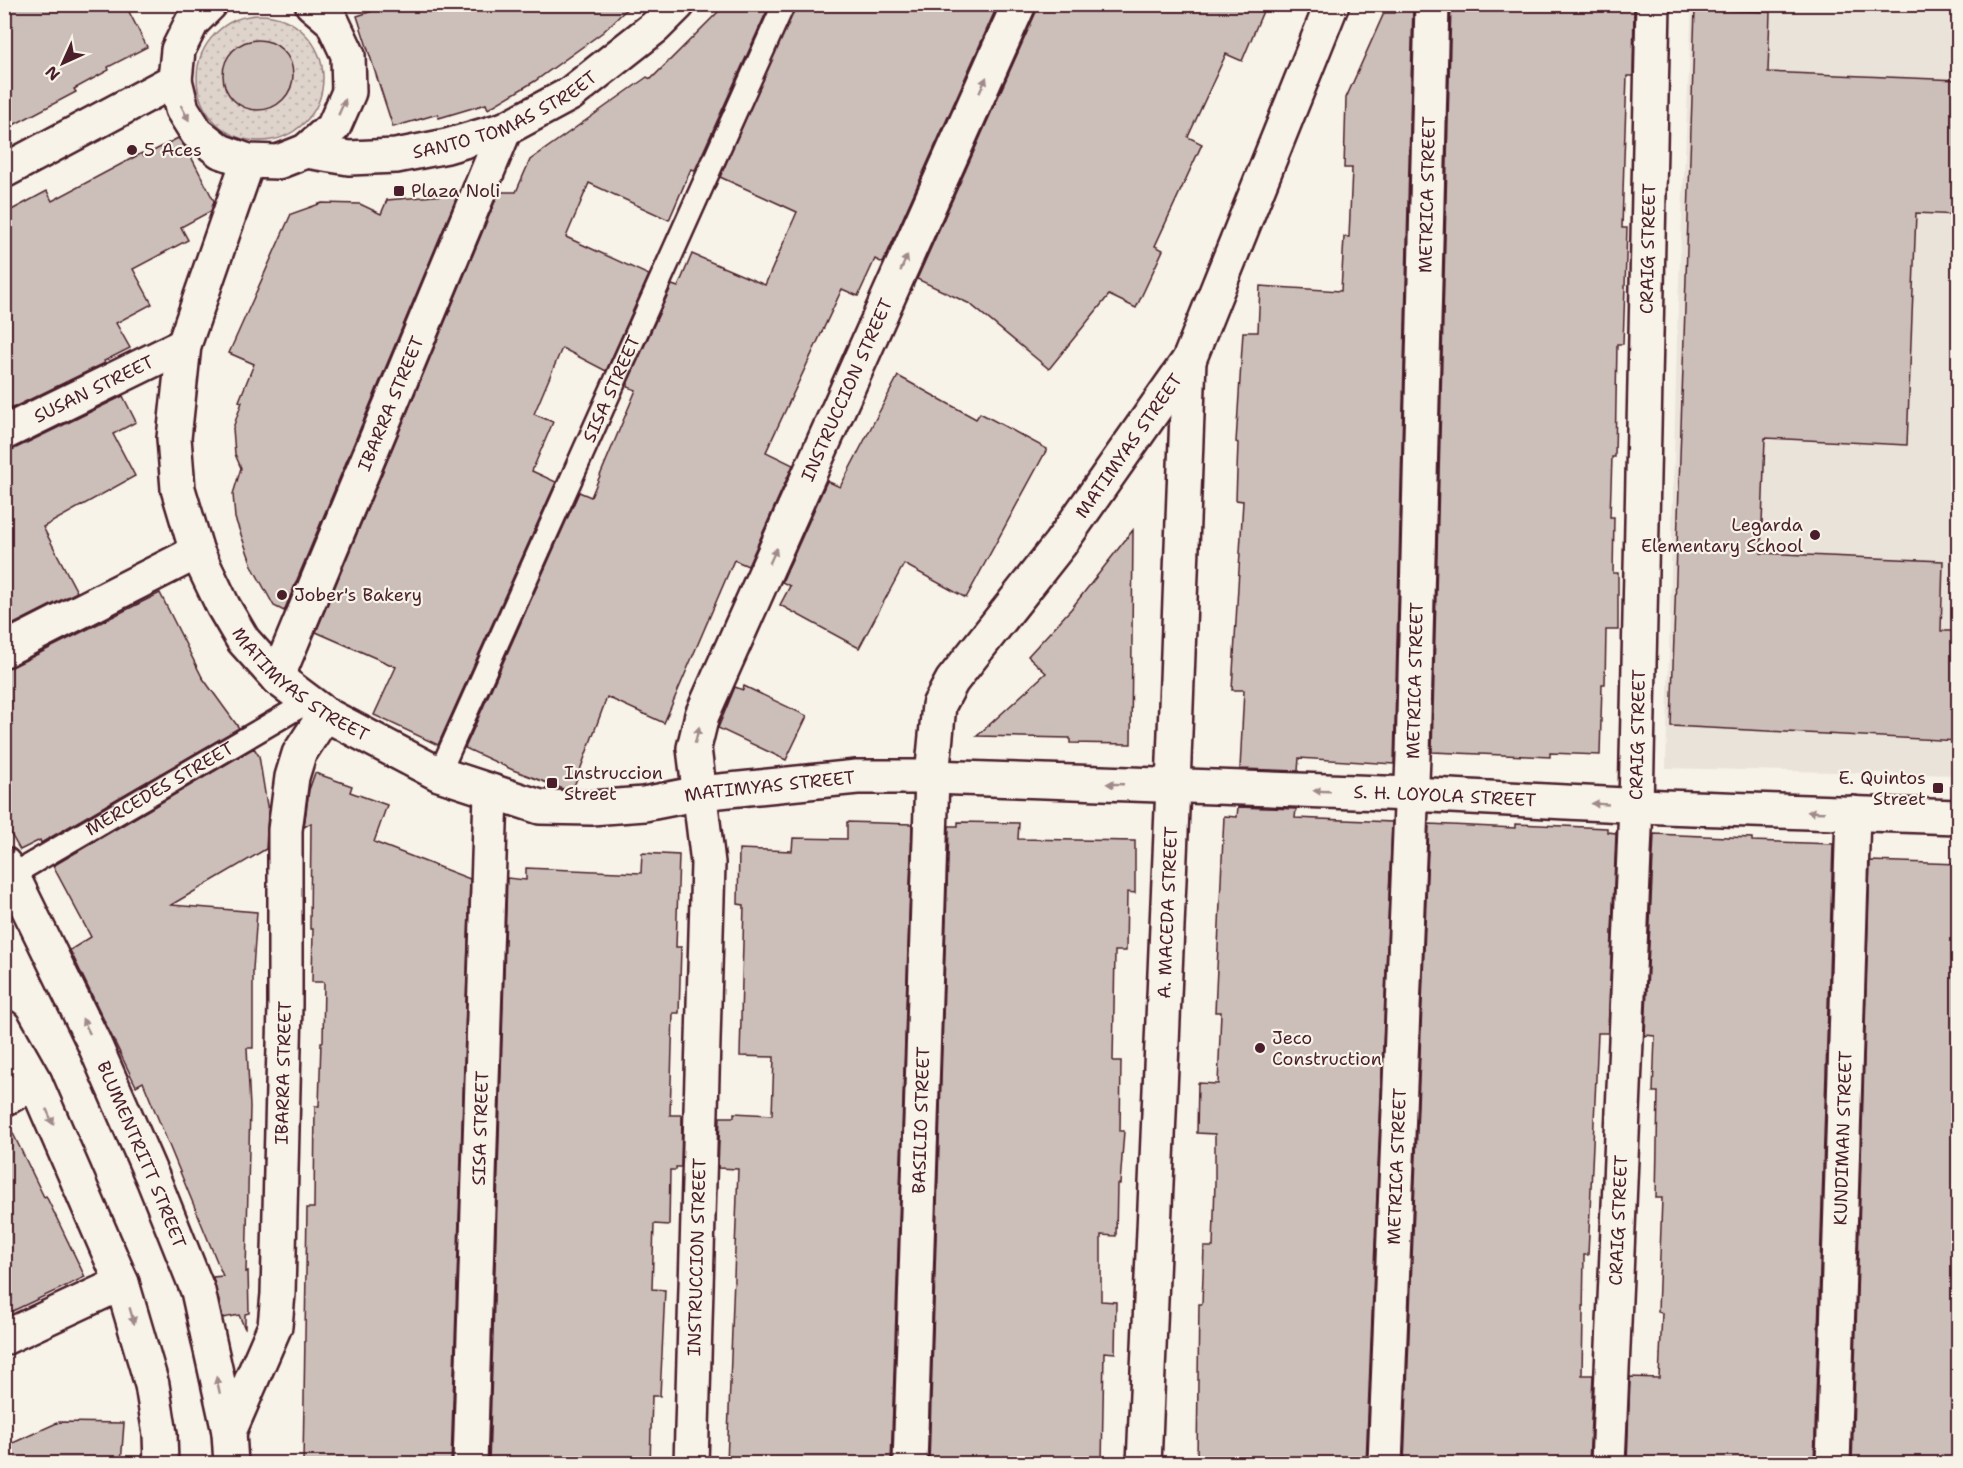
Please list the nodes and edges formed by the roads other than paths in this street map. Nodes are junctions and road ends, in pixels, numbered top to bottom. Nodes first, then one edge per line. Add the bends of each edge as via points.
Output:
1 (210, 4) edge
2 (312, 4) edge
3 (678, 4) edge
4 (784, 4) edge
5 (1019, 4) edge
6 (1332, 4) edge
7 (1432, 4) edge
8 (1653, 4) edge
9 (175, 80) junction
10 (505, 129) junction
11 (306, 151) junction
12 (248, 161) junction
13 (4, 171) edge
14 (184, 345) junction
15 (1189, 360) junction
16 (4, 434) edge
17 (197, 552) junction
18 (4, 650) edge
19 (276, 678) junction
20 (316, 708) junction
21 (439, 774) junction
22 (932, 777) junction
23 (1173, 786) junction
24 (491, 793) junction
25 (700, 793) junction
26 (1412, 794) junction
27 (1636, 806) junction
28 (1853, 813) junction
29 (1959, 817) edge
30 (8, 870) edge
31 (4, 1028) edge
32 (34, 1082) junction
33 (4, 1099) edge
34 (122, 1283) junction
35 (4, 1338) edge
36 (230, 1448) edge
37 (161, 1464) edge
38 (470, 1464) edge
39 (692, 1464) edge
40 (910, 1464) edge
41 (1144, 1464) edge
42 (1385, 1464) edge
43 (1608, 1464) edge
44 (1833, 1464) edge

1 - 9 street via 192,22 178,50
11 -> 2 street via 334,126 349,92 348,55 332,21
3 - 10 street, SANTO TOMAS STREET via 656,27 570,94
4 - 21 lane, SISA STREET
25 -> 5 street, INSTRUCCION STREET via 694,748 702,715
6 - 15 street, MATIMYAS STREET
7 - 26 street, METRICA STREET
8 - 27 street, CRAIG STREET
9 -> 12 street via 182,109 197,133 220,151
9 - 13 street
10 - 11 street, SANTO TOMAS STREET via 396,156 349,158
10 - 19 street, IBARRA STREET
11 - 12 street via 278,162
12 - 14 street, MATIMYAS STREET
14 - 16 street, SUSAN STREET
14 - 17 street, MATIMYAS STREET via 174,438 178,489
15 - 22 street, MATIMYAS STREET via 1060,544 952,681 939,705
15 - 23 street, A. MACEDA STREET
17 - 18 street
17 - 19 street, MATIMYAS STREET via 243,640
19 - 20 street, MATIMYAS STREET
20 - 21 street, MATIMYAS STREET
20 - 30 lane, MERCEDES STREET
20 - 36 street, IBARRA STREET via 292,777 285,830 285,1005 275,1326
21 - 24 street, MATIMYAS STREET
23 -> 22 street, S. H. LOYOLA STREET
22 - 25 street, MATIMYAS STREET via 857,777
22 - 40 street, BASILIO STREET
26 -> 23 street, S. H. LOYOLA STREET
23 - 41 street, A. MACEDA STREET
24 - 25 street, MATIMYAS STREET via 540,807 591,808 644,804
24 - 38 street, SISA STREET
25 - 39 street, INSTRUCCION STREET via 708,863
27 -> 26 street, S. H. LOYOLA STREET
26 - 42 street, METRICA STREET
28 -> 27 street, S. H. LOYOLA STREET
27 - 43 street, CRAIG STREET
28 - 29 street, S. H. LOYOLA STREET
28 - 44 street, KUNDIMAN STREET
36 -> 30 street, BLUMENTRITT STREET via 198,1291 93,1041
31 - 32 street
32 - 33 street
32 -> 34 street
34 - 35 street
34 -> 37 street via 152,1385

